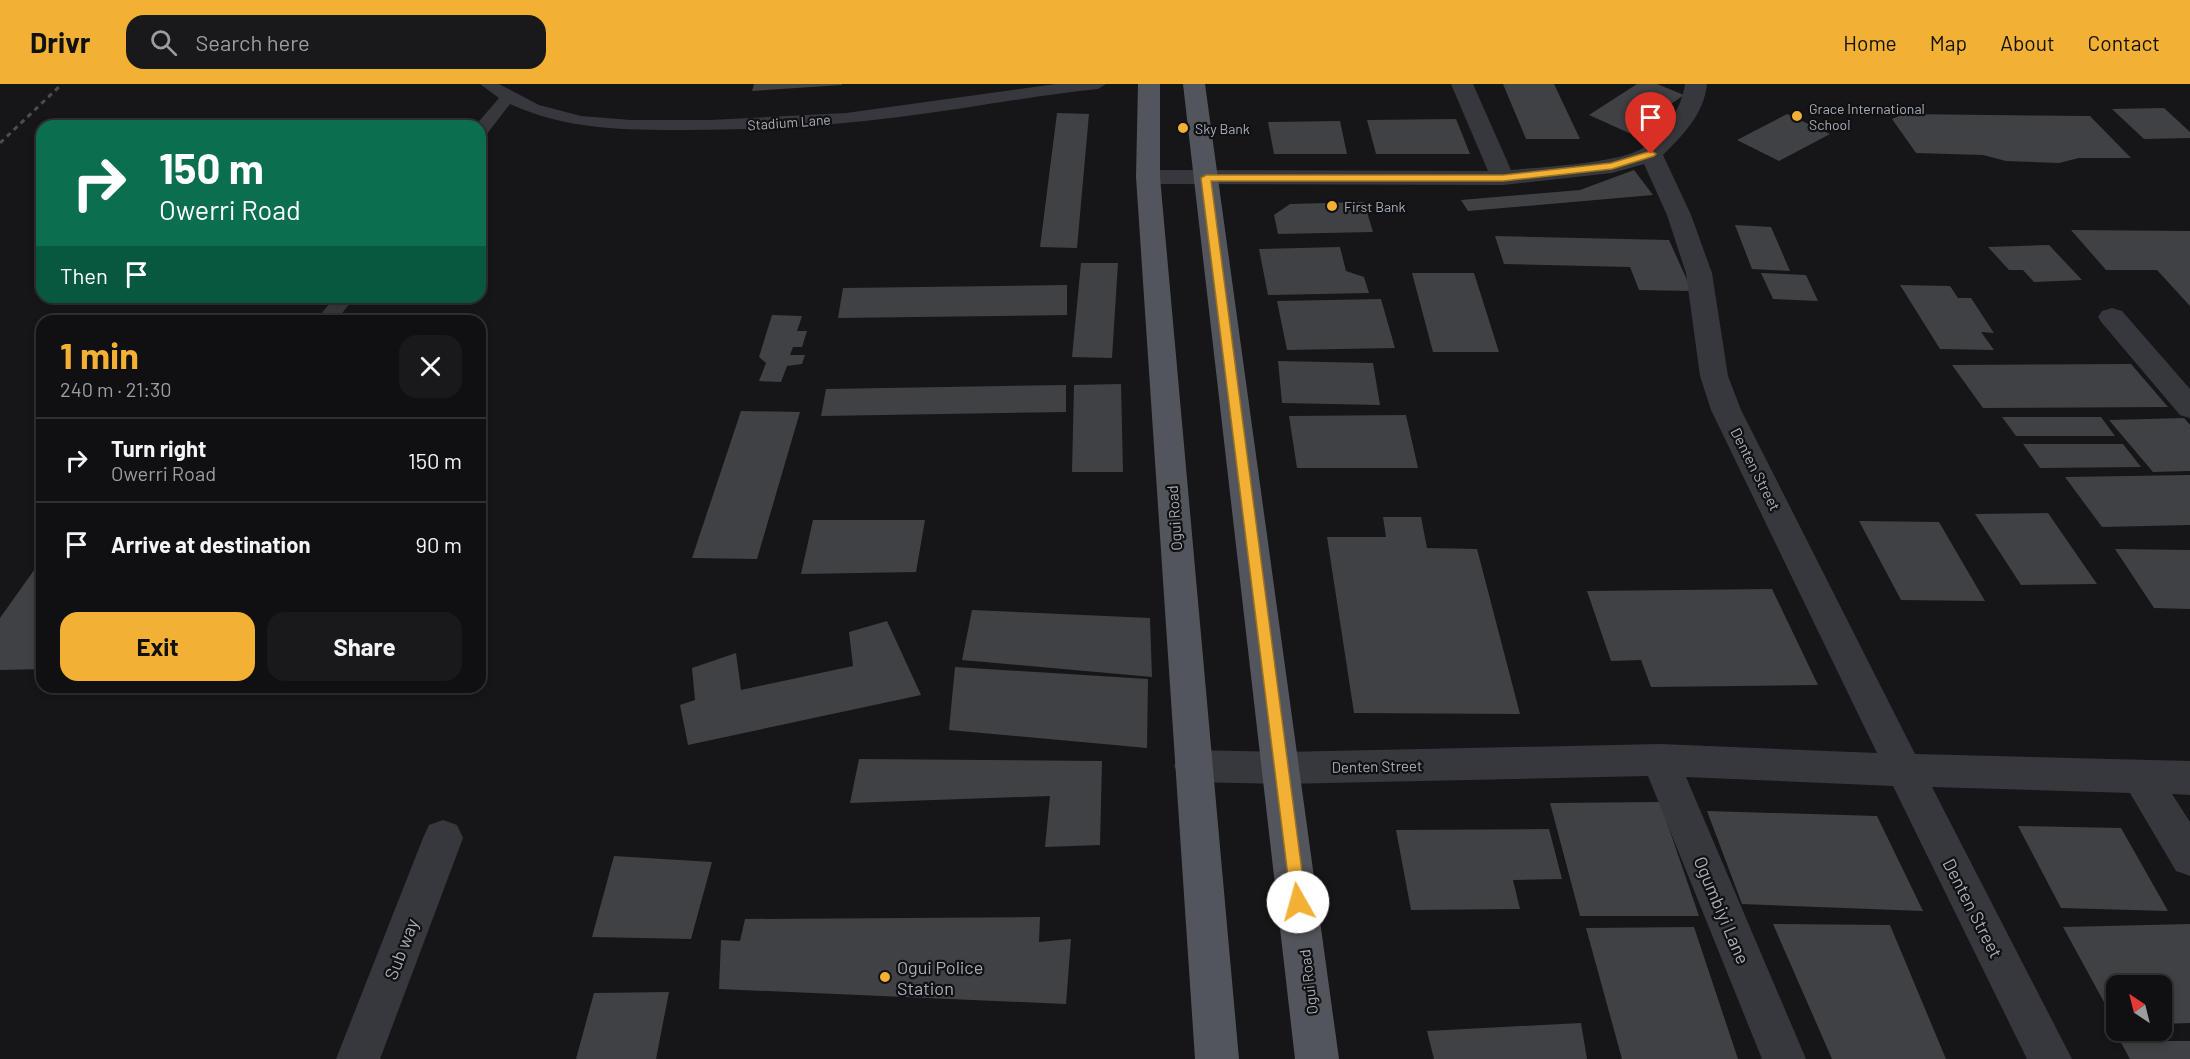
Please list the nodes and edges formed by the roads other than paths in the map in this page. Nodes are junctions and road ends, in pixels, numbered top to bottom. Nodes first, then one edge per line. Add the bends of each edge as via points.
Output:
1 (488, 84) edge
2 (1098, 84) edge
3 (1149, 84) edge
4 (1194, 84) edge
5 (1462, 84) edge
6 (1696, 84) edge
7 (507, 98) junction
8 (486, 124) edge
9 (1651, 154) junction
10 (1148, 177) junction
11 (1206, 178) junction
12 (1503, 178) junction
13 (340, 303) edge
14 (330, 315) edge
15 (2112, 316) dead end
16 (2187, 402) edge
17 (1660, 760) junction
18 (1193, 766) junction
19 (1282, 768) junction
20 (1904, 770) junction
21 (2142, 778) junction
22 (2190, 778) edge
23 (444, 838) dead end
24 (2190, 858) edge
25 (358, 1059) edge
26 (1217, 1059) edge
27 (1317, 1059) edge
28 (1784, 1059) edge
29 (2050, 1059) edge

1 - 7 lane, Stadium Lane
2 - 7 lane, Stadium Lane via 901,112 782,124 617,125 550,116
3 - 10 main road, Ogui Road
4 - 11 main road, Ogui Road
5 - 12 street
6 - 9 street via 1685,117
7 - 8 lane
9 - 12 street via 1612,166
9 - 20 street, Denten Street via 1699,273 1714,376 1726,410
10 - 11 street
10 - 18 main road, Ogui Road
11 - 12 street
11 - 19 main road, Ogui Road
13 - 14 lane
15 - 16 street
17 - 19 street, Denten Street
17 - 20 street, Denten Street
17 - 28 street, Ogumbiyi Lane
18 - 19 street, Denten Street
18 - 26 main road, Ogui Road
19 - 27 main road, Ogui Road
20 - 21 street, Denten Street
20 - 29 street, Denten Street
21 - 22 street, Denten Street
21 - 24 street
23 - 25 street, Sub way

